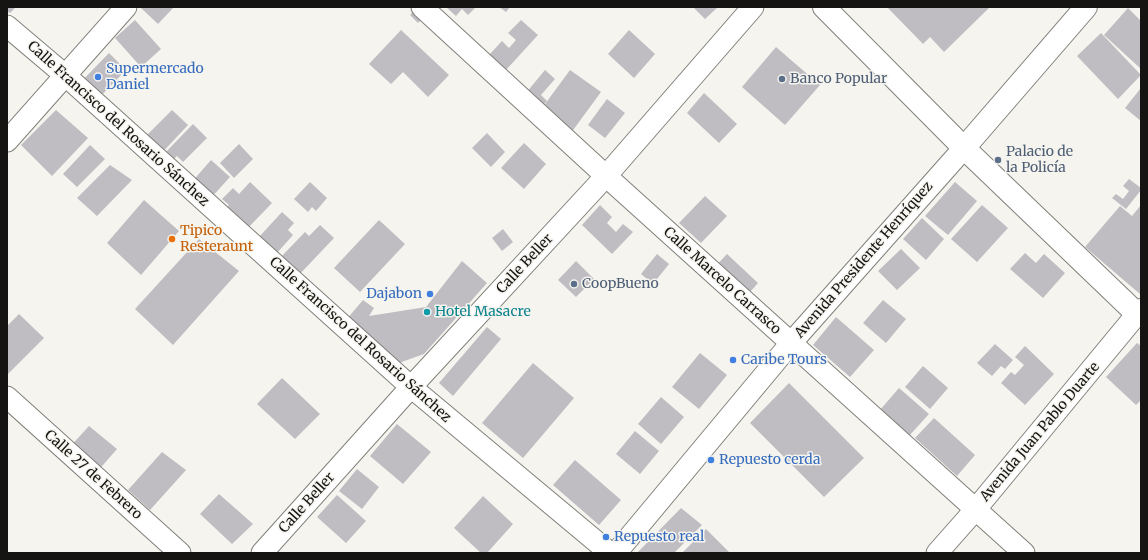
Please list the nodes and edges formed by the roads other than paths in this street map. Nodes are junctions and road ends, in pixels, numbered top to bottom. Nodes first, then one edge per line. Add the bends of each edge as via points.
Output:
1 (126, 7) edge
2 (422, 7) edge
3 (753, 7) edge
4 (824, 7) edge
5 (1086, 7) edge
6 (7, 26) edge
7 (66, 76) junction
8 (7, 141) edge
9 (964, 148) junction
10 (606, 176) junction
11 (1140, 314) edge
12 (791, 343) junction
13 (411, 387) junction
14 (7, 397) edge
15 (975, 510) junction
16 (180, 553) edge
17 (262, 553) edge
18 (610, 553) edge
19 (616, 553) edge
20 (937, 553) edge
21 (1024, 553) edge

1 - 7 street
2 - 10 street, Calle Marcelo Carrasco
3 - 10 street, Calle Beller
4 - 9 main road
5 - 9 main road, Avenida Presidente Henríquez
6 - 7 street, Calle Francisco del Rosario Sánchez
7 - 8 street
7 - 13 street, Calle Francisco del Rosario Sánchez
9 - 11 main road
9 - 12 street, Avenida Presidente Henríquez
10 - 12 street, Calle Marcelo Carrasco
10 - 13 street, Calle Beller
11 - 15 street, Avenida Juan Pablo Duarte
12 - 15 street, Calle Marcelo Carrasco
12 - 19 street, Avenida Presidente Henríquez
13 - 17 street, Calle Beller
13 - 18 street, Calle Francisco del Rosario Sánchez
14 - 16 street, Calle 27 de Febrero
15 - 20 street, Avenida Juan Pablo Duarte
15 - 21 street, Calle Marcelo Carrasco

